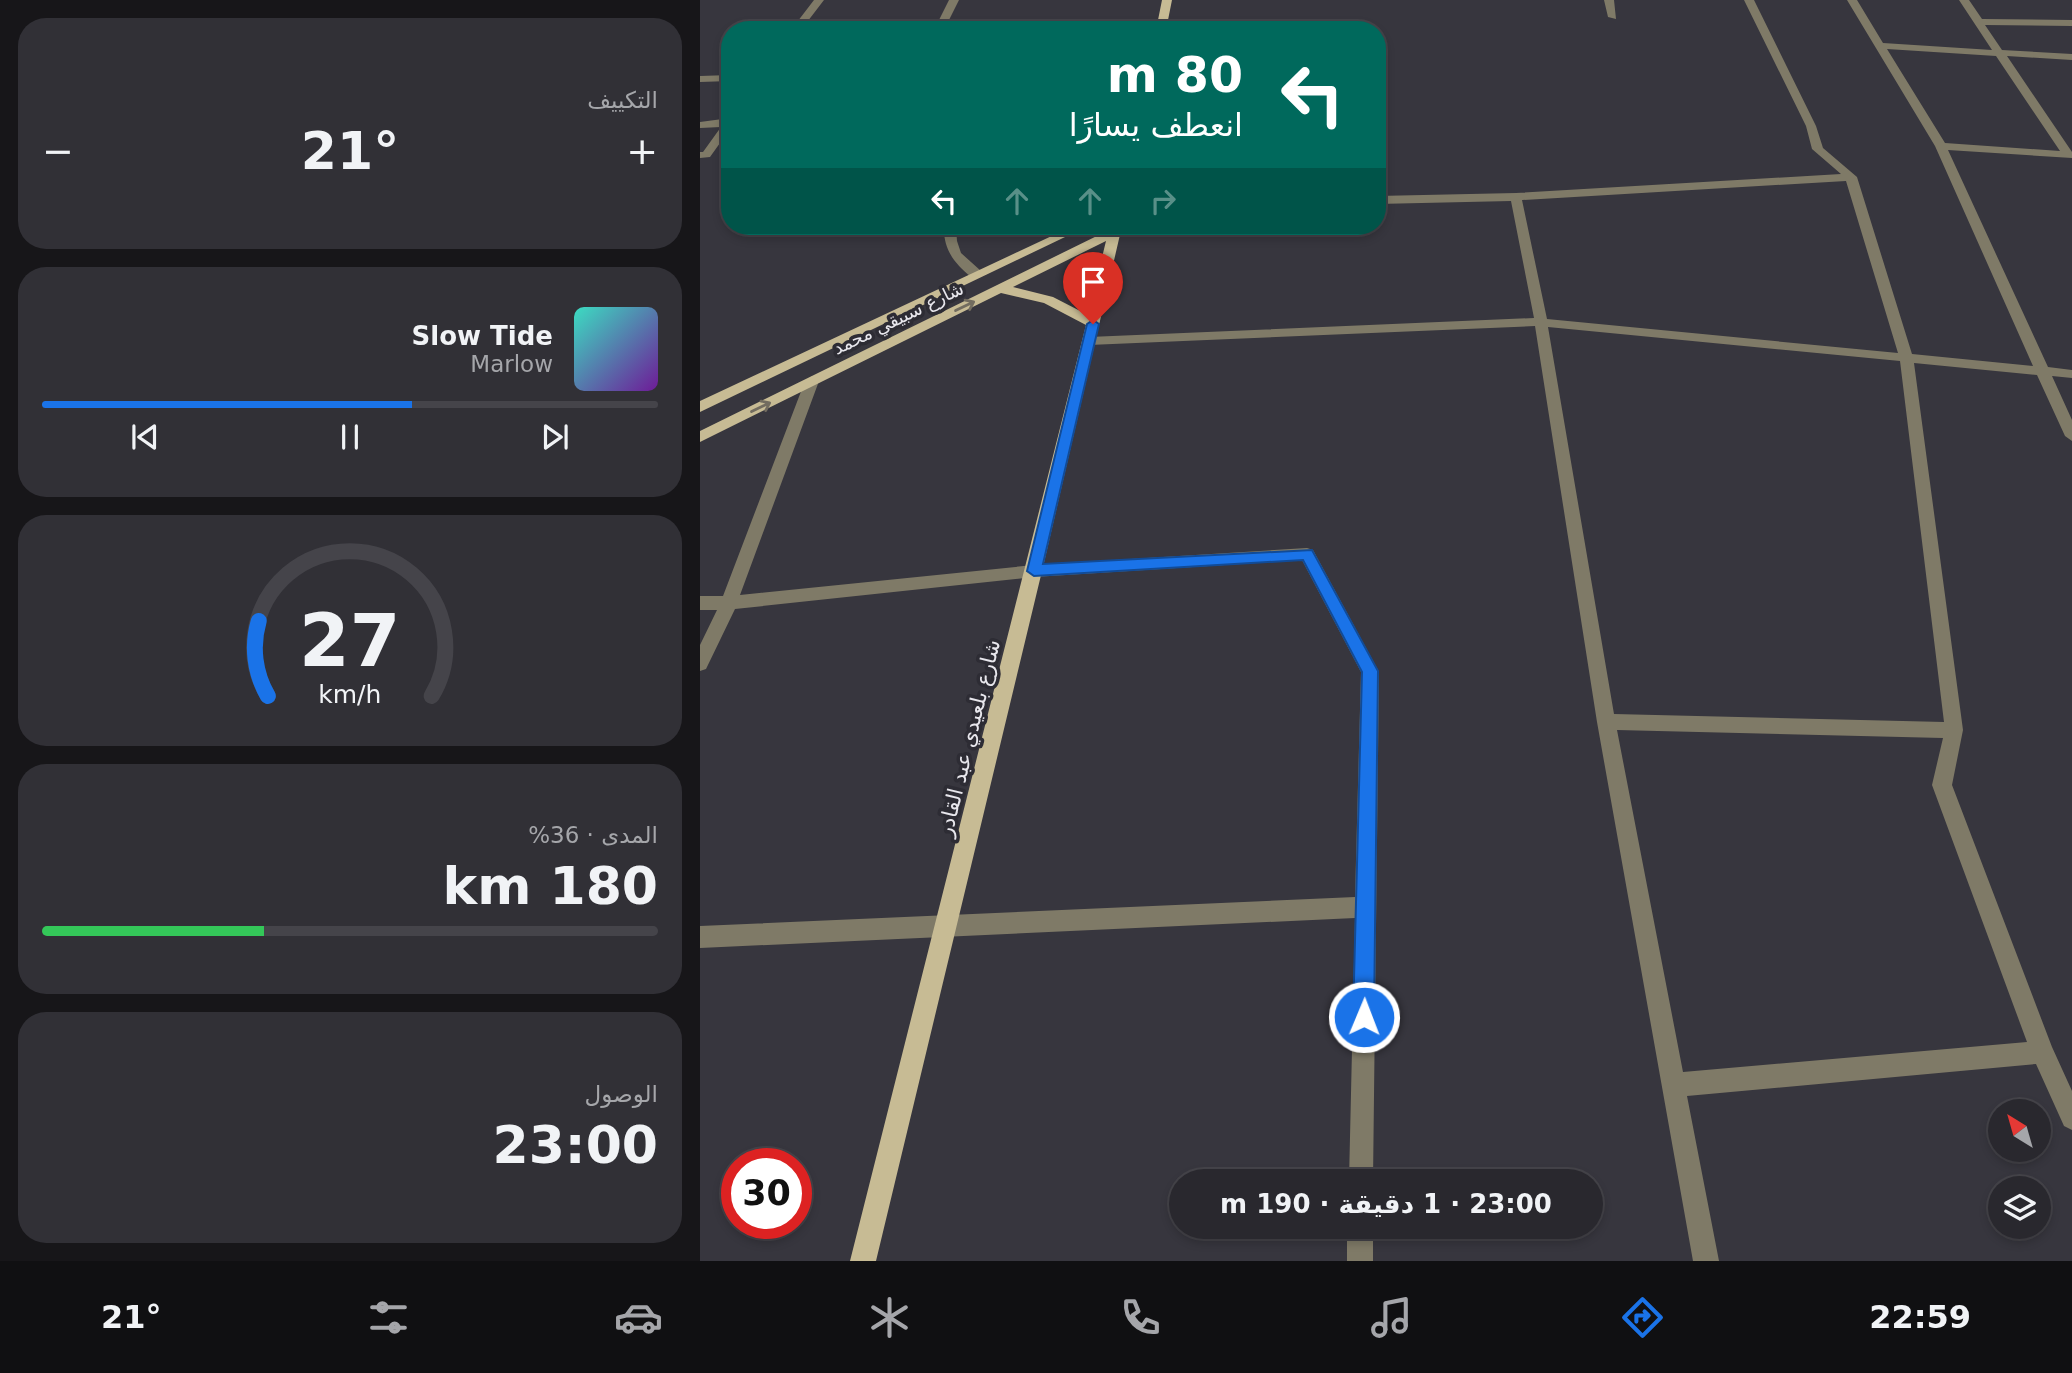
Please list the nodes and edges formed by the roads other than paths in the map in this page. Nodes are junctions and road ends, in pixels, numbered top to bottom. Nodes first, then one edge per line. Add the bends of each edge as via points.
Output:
1 (819, 0) edge
2 (954, 0) edge
3 (1167, 0) edge
4 (1609, 0) edge
5 (1749, 0) edge
6 (1852, 0) edge
7 (1964, 0) edge
8 (1613, 17) dead end
9 (803, 21) edge
10 (944, 21) edge
11 (1163, 21) edge
12 (1980, 22) junction
13 (2072, 23) edge
14 (1881, 46) junction
15 (2003, 54) junction
16 (2072, 57) edge
17 (721, 78) edge
18 (700, 79) edge
19 (721, 123) edge
20 (700, 125) edge
21 (721, 133) edge
22 (1941, 146) junction
23 (700, 155) edge
24 (2070, 155) edge
25 (1851, 177) junction
26 (1516, 197) junction
27 (1386, 200) edge
28 (950, 235) edge
29 (1062, 235) edge
30 (1103, 235) edge
31 (1114, 235) edge
32 (976, 274) junction
33 (999, 289) junction
34 (1541, 322) junction
35 (1091, 332) junction
36 (1906, 356) junction
37 (2041, 372) junction
38 (2072, 374) edge
39 (812, 382) junction
40 (700, 407) edge
41 (2072, 436) edge
42 (700, 437) edge
43 (1034, 571) junction
44 (700, 603) edge
45 (729, 603) junction
46 (700, 664) edge
47 (1606, 722) junction
48 (1954, 730) junction
49 (1366, 907) junction
50 (946, 925) junction
51 (700, 937) edge
52 (2042, 1052) junction
53 (1673, 1085) junction
54 (2072, 1118) edge
55 (1361, 1169) edge
56 (1360, 1239) edge
57 (863, 1261) edge
58 (1360, 1261) edge
59 (1706, 1261) edge

1 - 9 street
2 - 10 street
3 - 11 main road
4 - 8 street
5 - 25 street via 1818,149
6 - 14 street
7 - 12 street
12 - 13 street
12 - 15 street
14 - 15 street
14 - 22 street
15 - 16 street
15 - 24 street
17 - 18 street
19 - 20 street
21 - 23 street via 706,155
22 - 24 street
22 - 37 street
25 - 26 street
25 - 36 street
26 - 27 street
26 - 34 street
28 - 32 street via 955,255
29 - 32 main road, شارع سبيقي محمد
30 - 33 main road, شارع سبيقي محمد
31 - 35 main road, شارع بلعيدي عبد القادر
32 - 40 main road, شارع سبيقي محمد
33 - 35 main road via 1062,303
39 -> 33 main road, شارع سبيقي محمد
34 - 35 street
34 - 36 street
34 - 47 street
35 - 43 main road, شارع بلعيدي عبد القادر
36 - 37 street
36 - 48 street
37 - 38 street
37 - 41 street
42 -> 39 main road, شارع سبيقي محمد
39 - 45 street
43 - 45 street
43 - 49 street via 1307,554 1370,671
43 - 50 main road, شارع بلعيدي عبد القادر
44 - 45 street
45 - 46 street
47 - 48 street
47 - 53 street
48 - 52 street via 1942,785
49 - 50 street
49 - 55 street
50 - 51 street
50 - 57 main road, شارع بلعيدي عبد القادر
52 - 53 street
52 - 54 street
53 - 59 street
56 - 58 street

